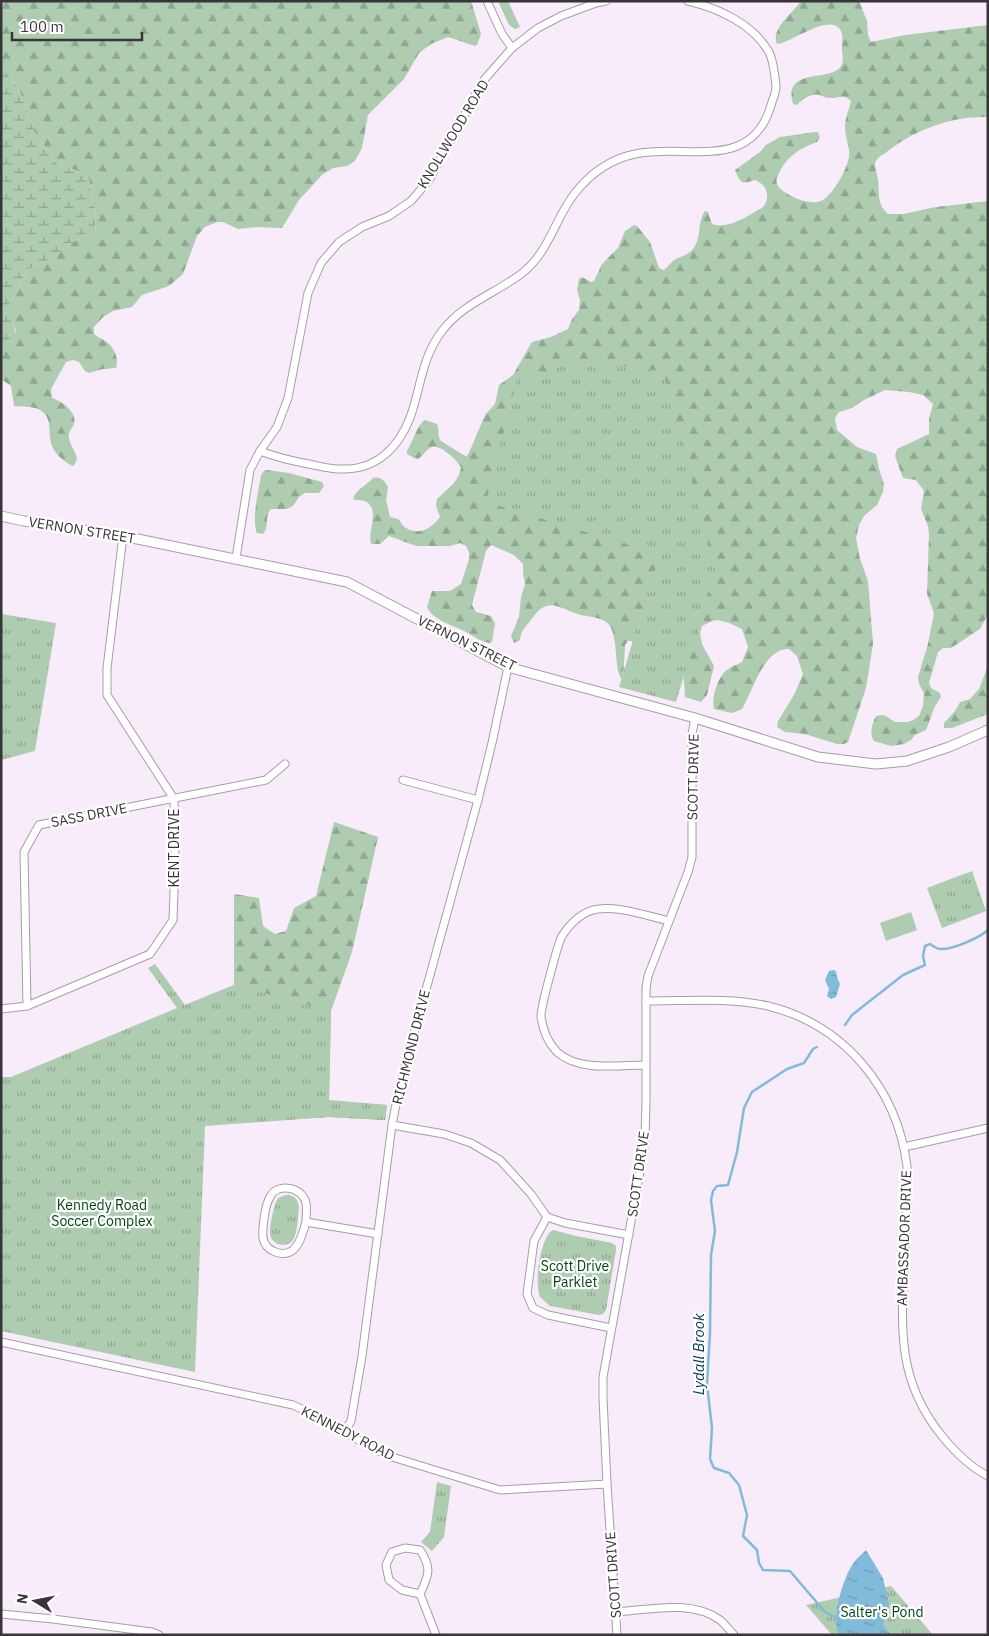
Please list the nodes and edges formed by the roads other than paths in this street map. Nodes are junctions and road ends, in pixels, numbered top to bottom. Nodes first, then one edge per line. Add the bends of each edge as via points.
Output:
1 (487, 1) edge
2 (606, 1) edge
3 (688, 1) edge
4 (512, 48) junction
5 (260, 451) junction
6 (1, 516) edge
7 (123, 536) junction
8 (236, 558) junction
9 (508, 667) junction
10 (695, 718) junction
11 (988, 730) edge
12 (285, 764) dead end
13 (403, 780) dead end
14 (174, 798) junction
15 (478, 800) junction
16 (669, 922) junction
17 (646, 1002) junction
18 (27, 1006) junction
19 (1, 1009) edge
20 (646, 1065) junction
21 (392, 1125) junction
22 (988, 1128) edge
23 (904, 1147) junction
24 (547, 1217) junction
25 (306, 1222) junction
26 (378, 1234) junction
27 (629, 1235) junction
28 (611, 1328) junction
29 (1, 1342) edge
30 (344, 1432) junction
31 (988, 1476) edge
32 (607, 1484) junction
33 (420, 1594) junction
34 (615, 1612) junction
35 (1, 1614) edge
36 (159, 1635) edge
37 (436, 1635) edge
38 (617, 1635) edge
39 (734, 1635) edge

1 - 4 street
2 - 4 street, KNOLLWOOD ROAD via 561,16 538,28
3 - 5 street via 724,14 752,31 770,53 776,88 769,116 753,137 726,151 662,150 634,154 608,164 586,179 566,204 539,256 522,274 466,308 442,330 429,352 412,414 401,438 382,458 360,467 338,469 277,458
4 - 5 street, KNOLLWOOD ROAD via 483,82 429,180 411,201 339,242 321,262 308,293 288,398 277,427
5 - 8 street, KNOLLWOOD ROAD via 250,470
6 - 7 street, VERNON STREET
7 - 8 street, VERNON STREET
7 - 14 street, KENT DRIVE via 107,668 107,695
8 - 9 street, VERNON STREET via 347,582
9 - 10 street, VERNON STREET
9 - 15 street, RICHMOND DRIVE
10 - 11 street, VERNON STREET via 818,757 876,764 927,755
10 - 16 street, SCOTT DRIVE via 692,734 692,857
12 - 14 street, SASS DRIVE via 266,780
13 - 15 street
14 - 18 street, KENT DRIVE via 176,862 173,920 150,954
14 - 18 street, SASS DRIVE via 39,825 24,852
15 - 21 street, RICHMOND DRIVE via 412,1037
16 - 17 street, SCOTT DRIVE via 648,976
16 - 20 street via 611,908 590,911 574,922 561,937 541,1015 546,1036 557,1052 575,1063
17 - 20 street, SCOTT DRIVE
17 - 23 street, AMBASSADOR DRIVE via 733,1002 767,1006 821,1028 848,1048 870,1072 899,1127
18 - 19 street, KENT DRIVE
20 - 27 street, SCOTT DRIVE via 644,1139
21 - 24 street via 444,1134 471,1143 500,1160
21 - 26 street, RICHMOND DRIVE
22 - 23 street
23 - 31 street, AMBASSADOR DRIVE via 907,1184 902,1311 903,1348 908,1371 929,1420 953,1450
24 - 27 street
24 - 28 street via 534,1241 527,1294 533,1308 548,1316
25 - 25 street via 306,1202 302,1195 289,1188 276,1189 270,1196 265,1213 263,1238 266,1245 277,1253 293,1251
25 - 26 street
26 - 30 street, RICHMOND DRIVE via 351,1421
27 - 28 street, SCOTT DRIVE
28 - 32 street, SCOTT DRIVE via 603,1377
29 - 30 street, KENNEDY ROAD via 293,1405
30 - 32 street, KENNEDY ROAD via 392,1457 500,1490
32 - 34 street, SCOTT DRIVE
33 - 33 street via 428,1576 427,1561 420,1550 405,1548 392,1552 386,1565 389,1580 402,1590
33 - 37 street
34 - 38 street, SCOTT DRIVE
34 - 39 street via 682,1607 720,1620
35 - 36 street

